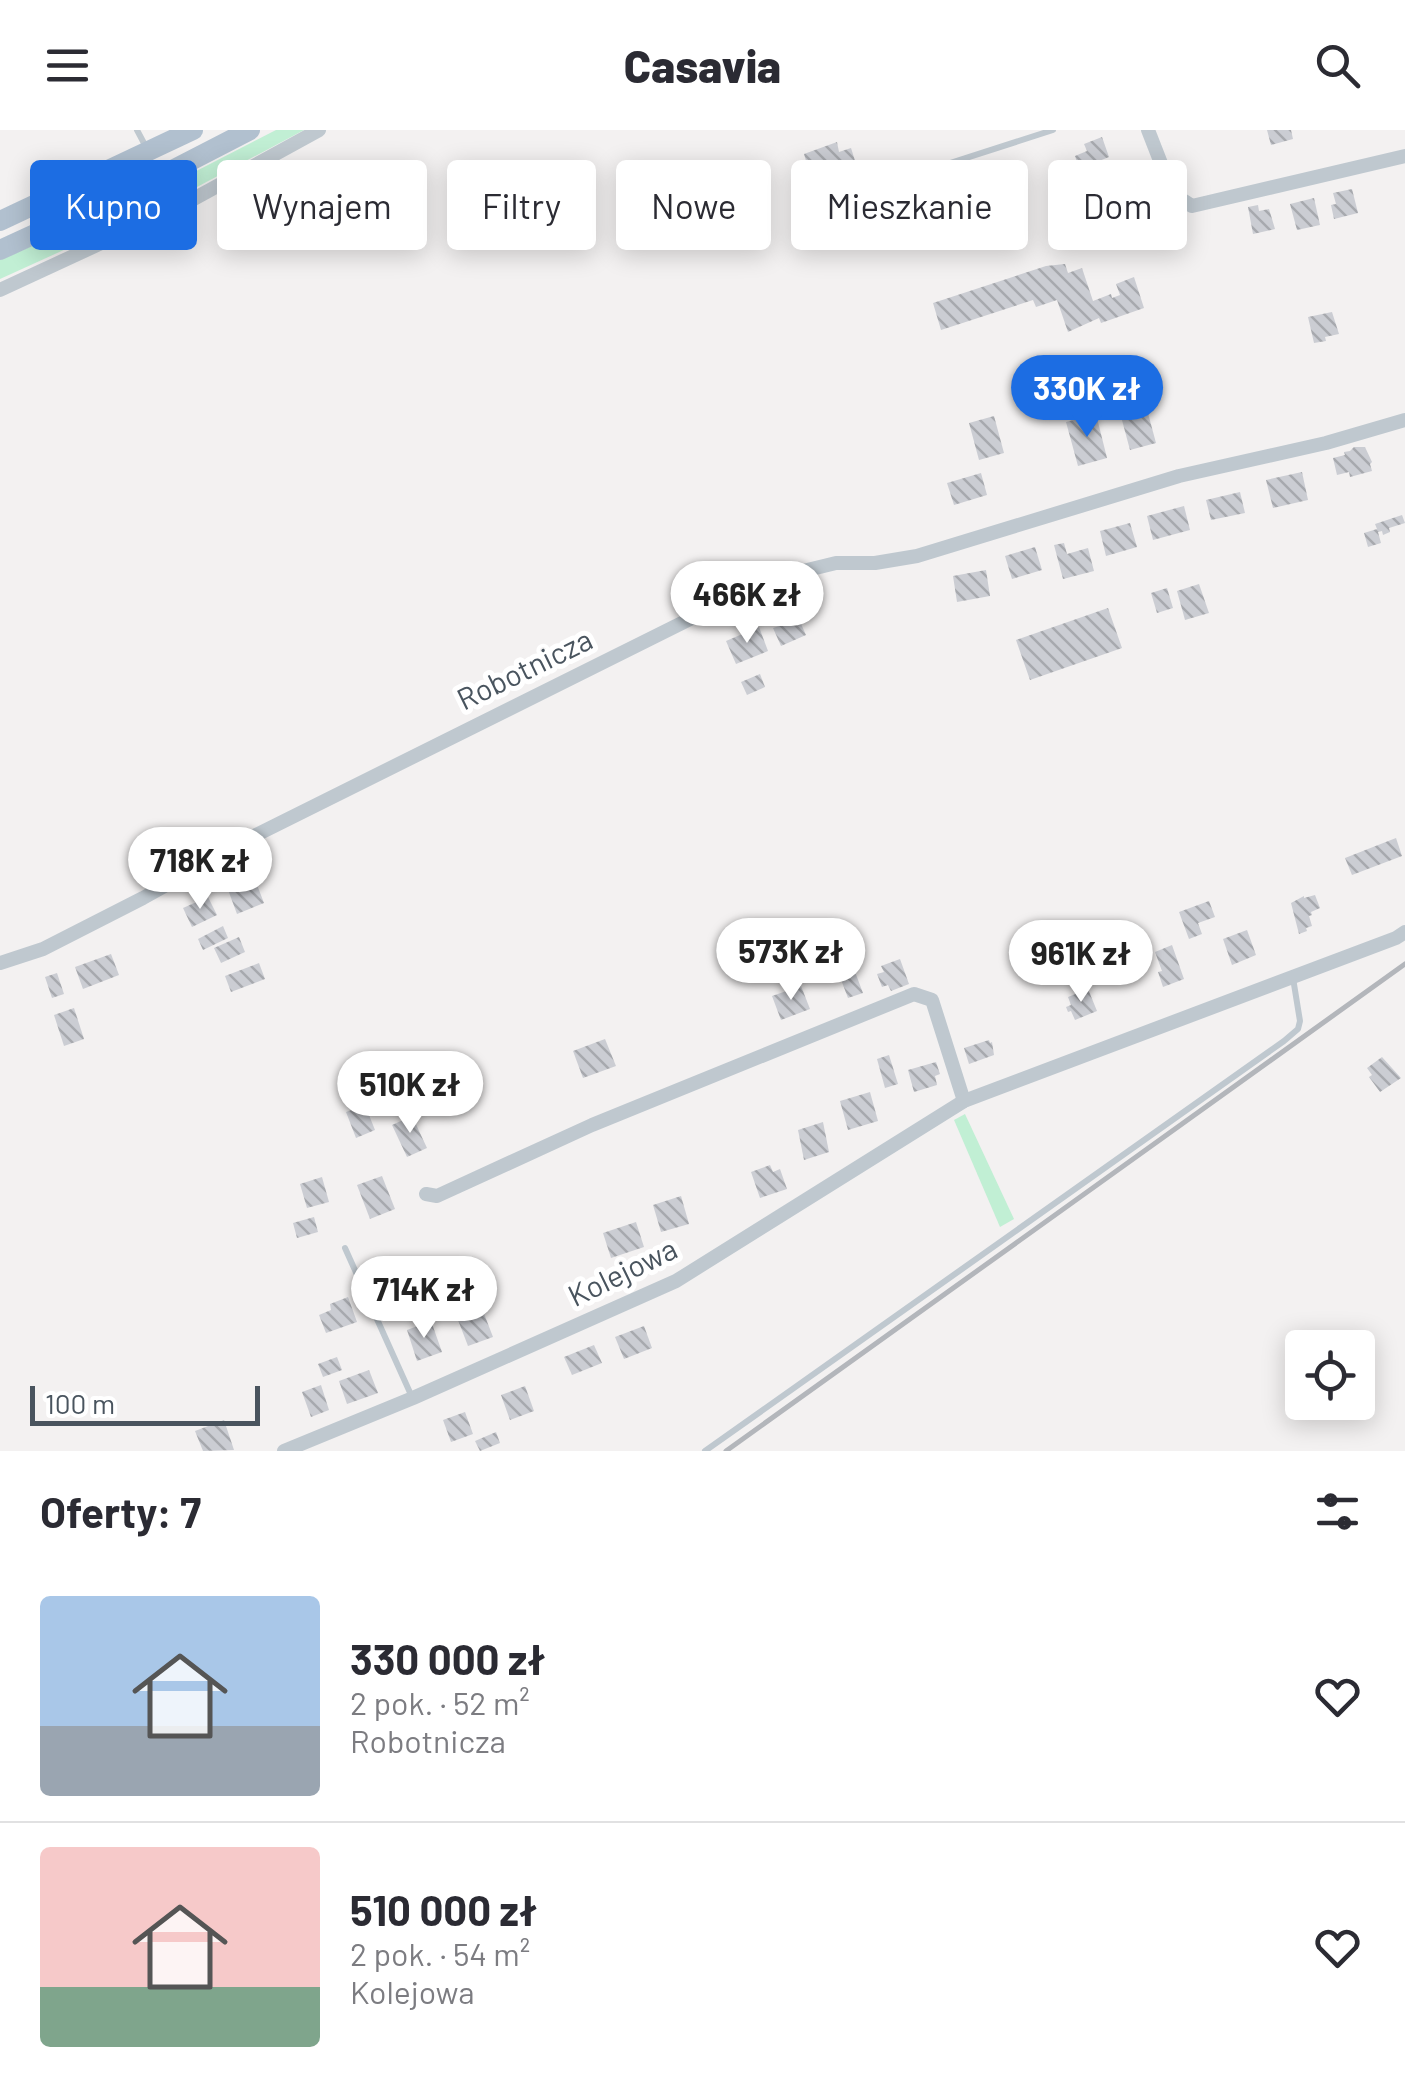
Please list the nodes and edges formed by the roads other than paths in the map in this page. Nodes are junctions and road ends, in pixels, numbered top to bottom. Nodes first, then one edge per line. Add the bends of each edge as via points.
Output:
1 (138, 130) edge
2 (193, 130) edge
3 (250, 130) edge
4 (319, 130) edge
5 (1053, 130) edge
6 (1148, 130) edge
7 (148, 153) junction
8 (1405, 156) edge
9 (960, 160) edge
10 (0, 221) edge
11 (0, 250) edge
12 (0, 290) edge
13 (1405, 420) edge
14 (1405, 932) edge
15 (0, 963) edge
16 (1293, 976) junction
17 (964, 1101) junction
18 (426, 1194) dead end
19 (345, 1248) dead end
20 (413, 1398) junction
21 (284, 1451) edge
22 (705, 1451) edge

1 - 7 lane
2 - 7 main road
3 - 11 main road
4 - 12 street via 179,207
5 - 9 lane
6 - 8 street via 1173,194 1192,206
7 - 10 main road
13 - 15 street, Robotnicza via 1179,476 917,556 795,573 437,743 43,950
14 - 16 street, Kolejowa
16 - 17 street, Kolejowa
16 - 22 lane via 1298,1030
17 - 18 street via 932,1000 914,994 437,1196
17 - 20 street, Kolejowa via 676,1281
19 - 20 lane
20 - 21 street, Kolejowa

